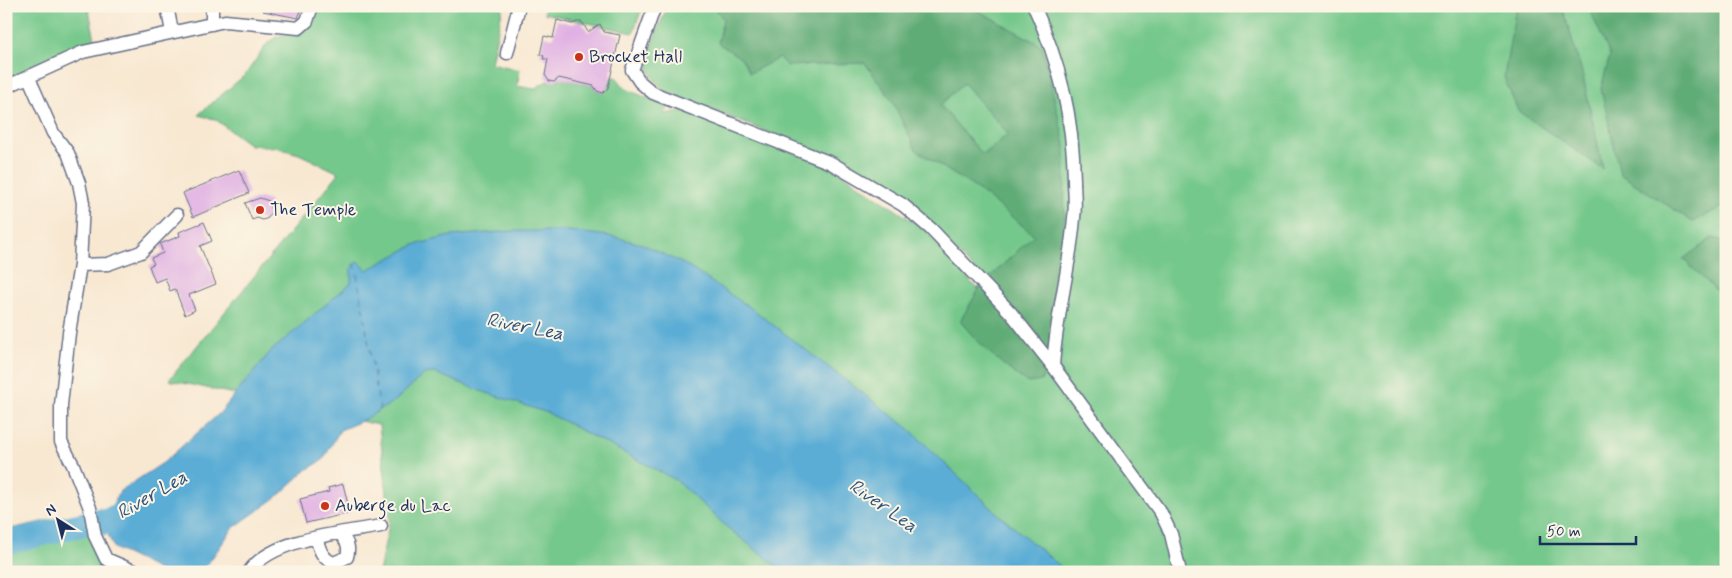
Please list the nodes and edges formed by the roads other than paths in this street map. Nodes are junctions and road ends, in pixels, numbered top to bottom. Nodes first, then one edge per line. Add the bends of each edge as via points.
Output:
1 (167, 6) edge
2 (212, 6) edge
3 (312, 6) edge
4 (520, 6) edge
5 (655, 6) edge
6 (1034, 6) edge
7 (212, 24) junction
8 (172, 32) junction
9 (507, 53) dead end
10 (29, 78) junction
11 (6, 87) edge
12 (177, 215) dead end
13 (80, 266) junction
14 (1053, 366) junction
15 (381, 526) dead end
16 (340, 533) junction
17 (316, 538) junction
18 (136, 572) edge
19 (249, 572) edge
20 (1180, 572) edge

1 - 8 lane
2 - 7 lane
3 - 7 lane via 307,21 299,28 225,20
4 - 9 lane
5 - 14 lane via 632,70 640,82 653,93 831,163 903,205 931,229 1011,312
6 - 14 lane via 1049,39 1064,87 1074,144 1074,217
7 - 8 lane
8 - 10 lane via 83,52
10 - 11 lane
10 - 13 lane via 53,132 68,153 79,182 83,203
12 - 13 lane via 141,252 108,264
13 - 18 lane via 61,405 61,442 90,508 95,536 106,559
14 - 20 lane via 1161,513 1171,534
15 - 16 lane
16 - 17 lane
16 - 17 lane via 349,549 346,556 334,563 322,555
17 - 19 lane via 275,549

